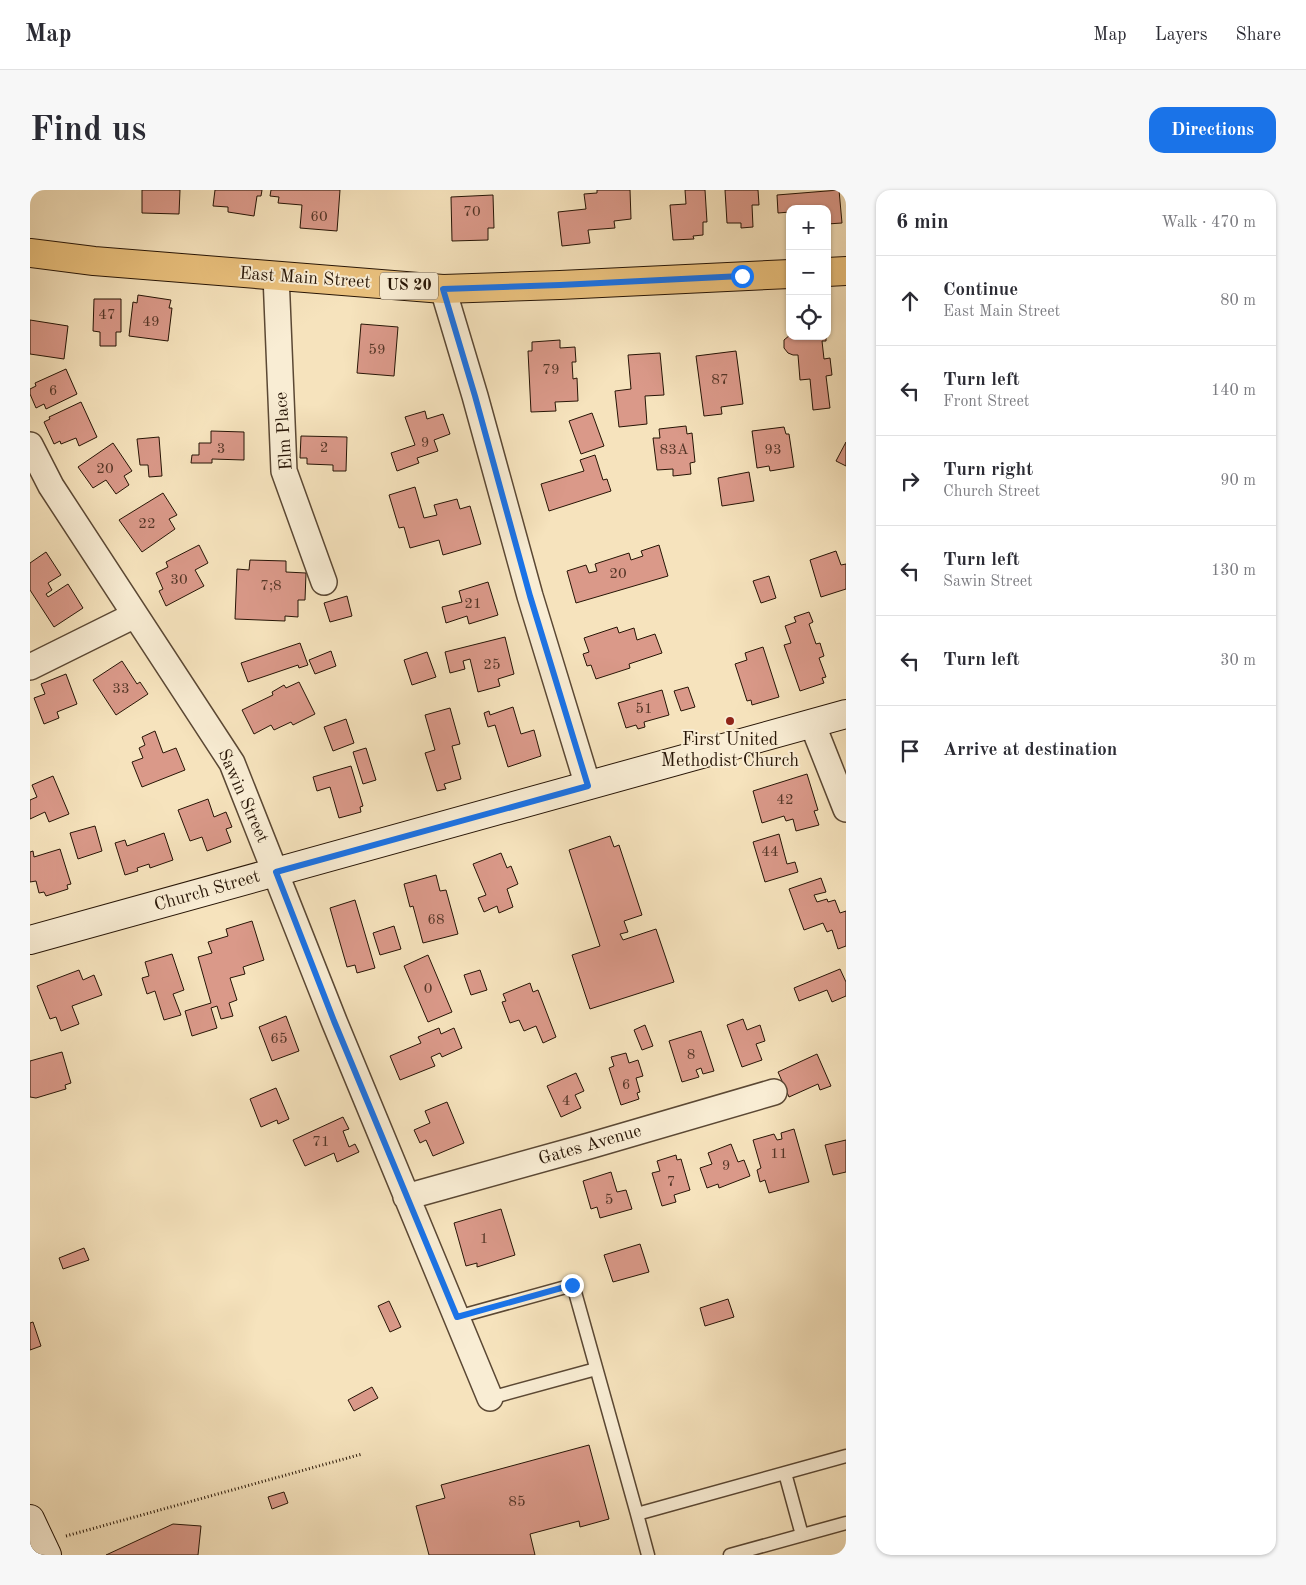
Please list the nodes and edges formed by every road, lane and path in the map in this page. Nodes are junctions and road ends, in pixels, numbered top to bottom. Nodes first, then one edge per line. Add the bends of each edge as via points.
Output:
1 (30, 253) edge
2 (846, 271) edge
3 (831, 272) edge
4 (786, 274) edge
5 (276, 275) junction
6 (443, 289) junction
7 (30, 445) edge
8 (324, 582) dead end
9 (134, 615) junction
10 (30, 667) edge
11 (846, 714) edge
12 (812, 723) junction
13 (588, 786) junction
14 (846, 808) edge
15 (276, 872) junction
16 (30, 940) edge
17 (774, 1092) dead end
18 (406, 1197) junction
19 (457, 1317) junction
20 (596, 1369) junction
21 (490, 1398) joint
22 (362, 1454) dead end
23 (846, 1456) edge
24 (785, 1473) junction
25 (637, 1514) junction
26 (30, 1519) edge
27 (846, 1523) edge
28 (802, 1535) junction
29 (56, 1546) edge
30 (648, 1555) edge
31 (730, 1555) edge

1 - 5 main road, East Main Street / US 20 via 94,262
2 - 3 main road
4 - 6 main road, East Main Street / US 20
5 - 6 main road, East Main Street / US 20
5 - 8 street, Elm Place via 284,471
6 - 13 street
7 - 9 street, Sawin Street via 51,486
9 - 10 street
9 - 15 street, Sawin Street via 232,763
11 - 12 street, Church Street
12 - 13 street, Church Street
12 - 14 street
13 - 15 street, Church Street
15 - 16 street, Church Street
15 - 18 street, Sawin Street
17 - 18 street, Gates Avenue
18 - 19 street, Sawin Street
19 - 20 lane via 572,1285
19 - 21 street, Sawin Street
20 - 21 lane
20 - 25 lane
22 - 29 path
23 - 24 lane
24 - 25 lane
24 - 28 lane
25 - 30 lane
26 - 29 street
27 - 28 lane
28 - 31 lane

